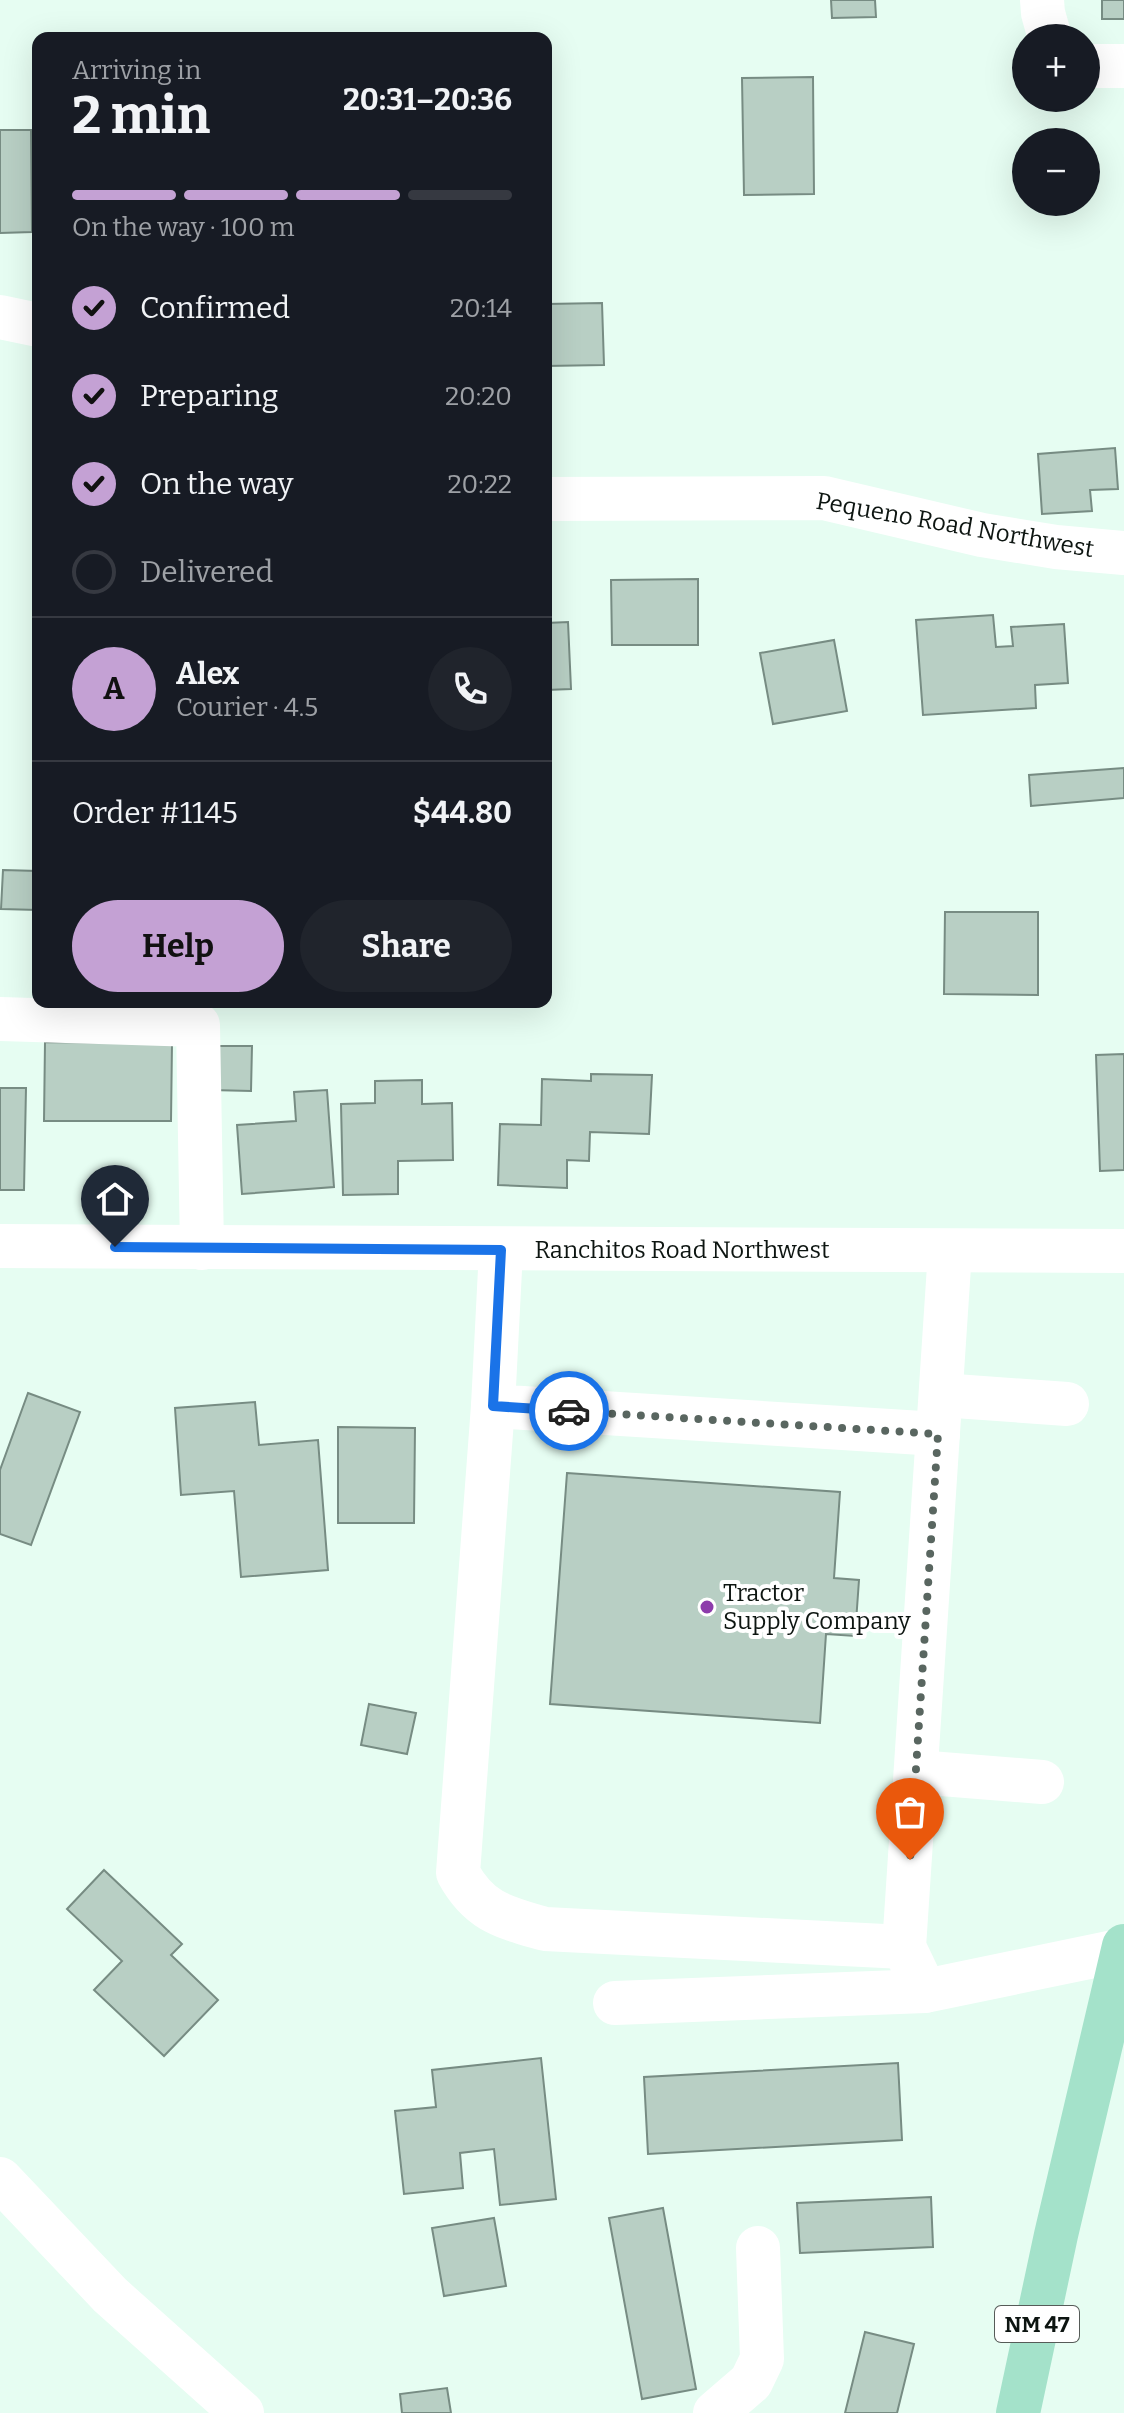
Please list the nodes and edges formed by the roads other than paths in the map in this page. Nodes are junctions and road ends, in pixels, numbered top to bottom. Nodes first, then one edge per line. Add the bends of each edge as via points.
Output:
1 (1042, 0) edge
2 (1047, 24) edge
3 (1100, 66) edge
4 (1124, 66) edge
5 (0, 317) edge
6 (32, 324) edge
7 (552, 499) edge
8 (1124, 553) edge
9 (0, 1019) edge
10 (0, 1246) edge
11 (202, 1248) junction
12 (501, 1250) junction
13 (950, 1251) junction
14 (1124, 1251) edge
15 (1067, 1404) dead end
16 (493, 1406) junction
17 (939, 1414) junction
18 (917, 1772) junction
19 (1042, 1782) dead end
20 (904, 1947) junction
21 (1124, 1948) edge
22 (925, 1991) junction
23 (615, 2003) dead end
24 (0, 2179) edge
25 (758, 2248) dead end
26 (242, 2413) edge
27 (715, 2413) edge
28 (1018, 2413) edge

1 - 2 street
3 - 4 street
5 - 6 street
7 - 8 street, Pequeno Road Northwest via 824,498 982,535
9 - 11 street via 198,1025
10 - 11 street, Ranchitos Road Northwest
11 - 12 street, Ranchitos Road Northwest
12 - 13 street, Ranchitos Road Northwest
12 - 16 street
13 - 14 street, Ranchitos Road Northwest
13 - 17 street
15 - 17 street
16 - 17 street
16 - 20 street via 458,1873 470,1894 501,1917 545,1929
17 - 18 street
18 - 19 street
18 - 20 street
20 - 22 street
21 - 22 street
21 - 28 main road, NM 47
22 - 23 street
24 - 26 street via 110,2295
25 - 27 street via 762,2359 751,2382

